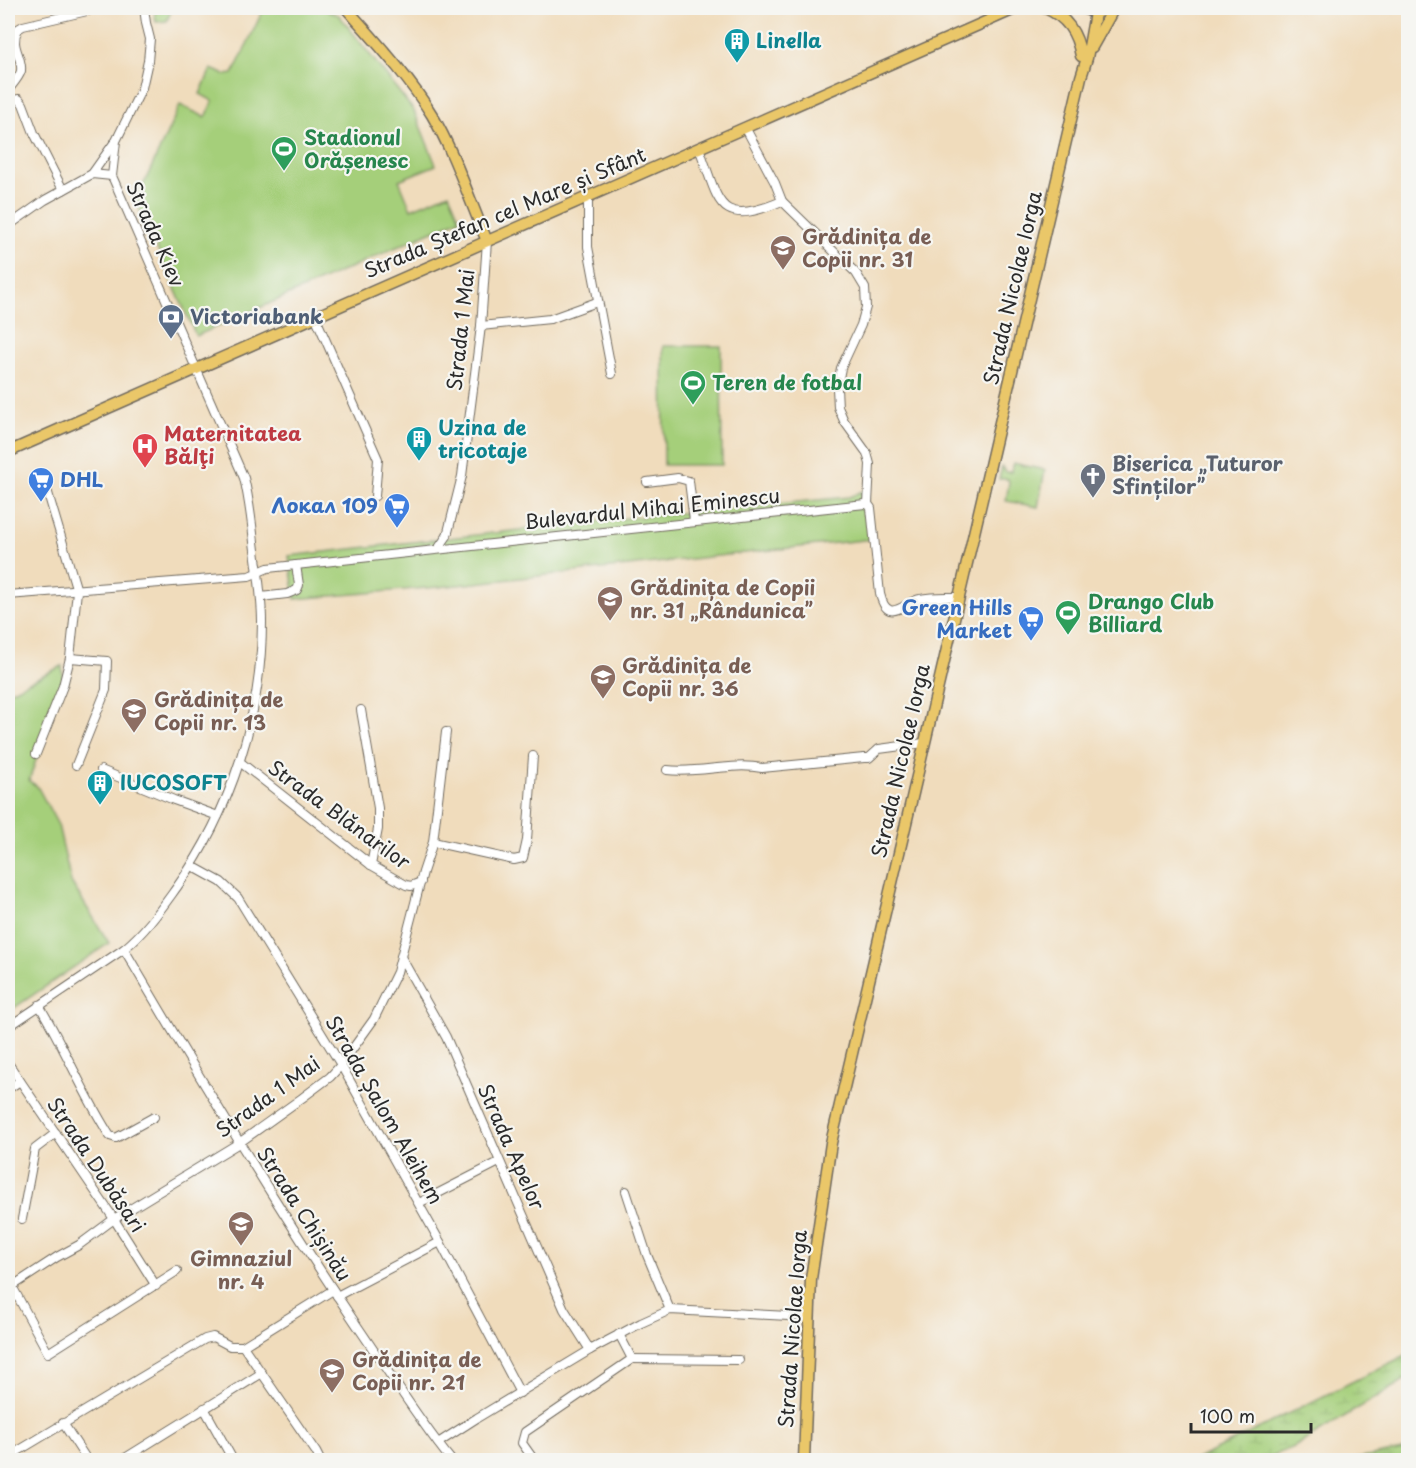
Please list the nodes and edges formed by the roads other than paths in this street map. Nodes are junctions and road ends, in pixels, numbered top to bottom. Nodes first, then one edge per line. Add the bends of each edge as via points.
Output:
1 (100, 8) edge
2 (144, 8) edge
3 (346, 8) edge
4 (1017, 8) edge
5 (1045, 8) edge
6 (1107, 8) edge
7 (1114, 8) edge
8 (1089, 10) edge
9 (1084, 57) junction
10 (8, 90) edge
11 (8, 101) edge
12 (745, 127) junction
13 (116, 141) junction
14 (699, 148) junction
15 (92, 174) junction
16 (112, 176) junction
17 (63, 190) junction
18 (588, 197) junction
19 (782, 201) junction
20 (8, 226) edge
21 (486, 241) junction
22 (597, 302) junction
23 (315, 316) junction
24 (481, 326) junction
25 (196, 368) junction
26 (612, 374) dead end
27 (8, 452) edge
28 (647, 482) dead end
29 (45, 483) dead end
30 (375, 496) dead end
31 (868, 504) junction
32 (694, 521) junction
33 (438, 549) junction
34 (296, 565) junction
35 (258, 574) junction
36 (77, 591) junction
37 (8, 595) edge
38 (261, 597) junction
39 (959, 597) junction
40 (70, 658) junction
41 (361, 710) dead end
42 (446, 732) dead end
43 (924, 743) junction
44 (36, 754) dead end
45 (533, 756) dead end
46 (240, 762) junction
47 (76, 765) dead end
48 (101, 770) dead end
49 (667, 770) dead end
50 (218, 816) junction
51 (433, 842) junction
52 (371, 865) junction
53 (192, 866) junction
54 (421, 882) junction
55 (124, 949) junction
56 (401, 957) junction
57 (39, 1005) junction
58 (8, 1027) edge
59 (8, 1063) edge
60 (340, 1065) junction
61 (20, 1081) junction
62 (8, 1089) edge
63 (154, 1117) dead end
64 (56, 1133) junction
65 (239, 1143) junction
66 (499, 1162) junction
67 (626, 1191) dead end
68 (419, 1203) junction
69 (22, 1218) dead end
70 (114, 1219) junction
71 (440, 1242) junction
72 (177, 1271) dead end
73 (156, 1286) junction
74 (10, 1288) edge
75 (335, 1293) junction
76 (670, 1310) junction
77 (808, 1317) junction
78 (619, 1334) junction
79 (243, 1346) junction
80 (590, 1350) junction
81 (632, 1359) junction
82 (739, 1360) dead end
83 (262, 1373) junction
84 (520, 1393) junction
85 (204, 1408) junction
86 (63, 1423) junction
87 (440, 1446) junction
88 (8, 1457) edge
89 (87, 1461) edge
90 (122, 1461) edge
91 (233, 1461) edge
92 (320, 1461) edge
93 (441, 1461) edge
94 (451, 1461) edge
95 (534, 1461) edge
96 (804, 1461) edge

1 - 10 street via 18,29 15,41 21,68
2 - 13 street, Strada Kiev via 150,39 148,61 142,88
3 - 21 main road, Strada 1 Mai via 398,68 432,116
4 - 12 main road, Strada Ștefan cel Mare și Sfânt
5 - 9 main road via 1068,23
6 - 8 main road
7 - 9 main road
8 - 9 main road, Strada Nicolae Iorga
9 - 39 main road, Strada Nicolae Iorga
11 - 17 street via 19,99 23,104
12 - 14 main road, Strada Ștefan cel Mare și Sfânt
12 - 19 street
13 - 15 street
13 - 16 street, Strada Kiev
14 - 18 main road, Strada Ștefan cel Mare și Sfânt
14 - 19 street via 715,190 728,211 759,210
15 - 16 street
15 - 17 street
16 - 25 street, Strada Kiev
17 - 20 street
18 - 21 main road, Strada Ștefan cel Mare și Sfânt
18 - 22 street via 588,247
19 - 31 street via 856,273 865,288 866,307 861,325 841,368 837,388 844,421 867,453 870,464
21 - 23 main road, Strada Ștefan cel Mare și Sfânt
21 - 24 street, Strada 1 Mai
22 - 24 street via 550,319
22 - 26 street
23 - 25 main road, Strada Ștefan cel Mare și Sfânt
23 - 30 street via 378,459
24 - 33 street, Strada 1 Mai via 462,476 447,536
25 - 27 main road, Strada Ștefan cel Mare și Sfânt
25 - 35 street, Strada Kiev via 244,478
28 - 32 street via 678,478 689,481
29 - 36 street
31 - 32 street, Bulevardul Mihai Eminescu
31 - 39 street via 880,594 888,608 897,610 914,600 930,597
32 - 33 street, Bulevardul Mihai Eminescu
33 - 34 street, Bulevardul Mihai Eminescu
34 - 35 street, Bulevardul Mihai Eminescu via 268,568
34 - 38 street via 297,590
35 - 36 street, Bulevardul Mihai Eminescu
35 - 38 street, Strada Kiev
36 - 37 street, Bulevardul Mihai Eminescu
36 - 40 street
38 - 46 street, Strada Kiev via 259,674
39 - 43 main road, Strada Nicolae Iorga
40 - 44 street
40 - 47 street via 107,661 106,690
41 - 52 street via 378,808
42 - 51 street, Strada 1 Mai
43 - 49 street via 879,749 869,758 762,768 746,765
43 - 77 main road, Strada Nicolae Iorga via 831,1143 815,1240
45 - 51 street via 522,860
46 - 50 street, Strada Kiev
46 - 52 street, Strada Blănarilor
48 - 50 street
50 - 53 street, Strada Kiev
51 - 54 street, Strada 1 Mai
52 - 54 street, Strada Blănarilor via 406,885
53 - 55 street, Strada Kiev via 149,925
53 - 60 street, Strada Șalom Aleihem via 221,882 238,898
54 - 56 street, Strada 1 Mai
55 - 57 street, Strada Kiev
55 - 65 street, Strada Chișinău
56 - 60 street, Strada 1 Mai via 385,1000
56 - 66 street, Strada Apelor via 446,1037
57 - 58 street, Strada Kiev
57 - 63 street via 110,1136 116,1138
59 - 61 street, Strada Dubăsari
60 - 65 street, Strada 1 Mai via 330,1077
60 - 68 street, Strada Șalom Aleihem
61 - 62 street
61 - 64 street, Strada Dubăsari
64 - 69 street via 35,1149
64 - 70 street, Strada Dubăsari
65 - 70 street, Strada 1 Mai
65 - 75 street, Strada Chișinău
66 - 68 street
66 - 80 street, Strada Apelor via 564,1309
67 - 76 street
68 - 71 street, Strada Șalom Aleihem
70 - 73 street, Strada Dubăsari
70 - 74 street, Strada 1 Mai
71 - 75 street
71 - 84 street, Strada Șalom Aleihem
72 - 73 street
73 - 74 street via 48,1353
75 - 79 street
75 - 87 street, Strada Chișinău
76 - 77 street
76 - 78 street
77 - 96 main road, Strada Nicolae Iorga
78 - 80 street
78 - 81 street
79 - 83 street
79 - 86 street via 230,1346 213,1337 204,1339
80 - 84 street
81 - 82 street
81 - 95 street via 525,1431 522,1443
83 - 85 street
83 - 92 street
84 - 87 street
85 - 90 street
85 - 91 street
86 - 88 street
86 - 89 street
87 - 93 street
87 - 94 street, Strada Chișinău

